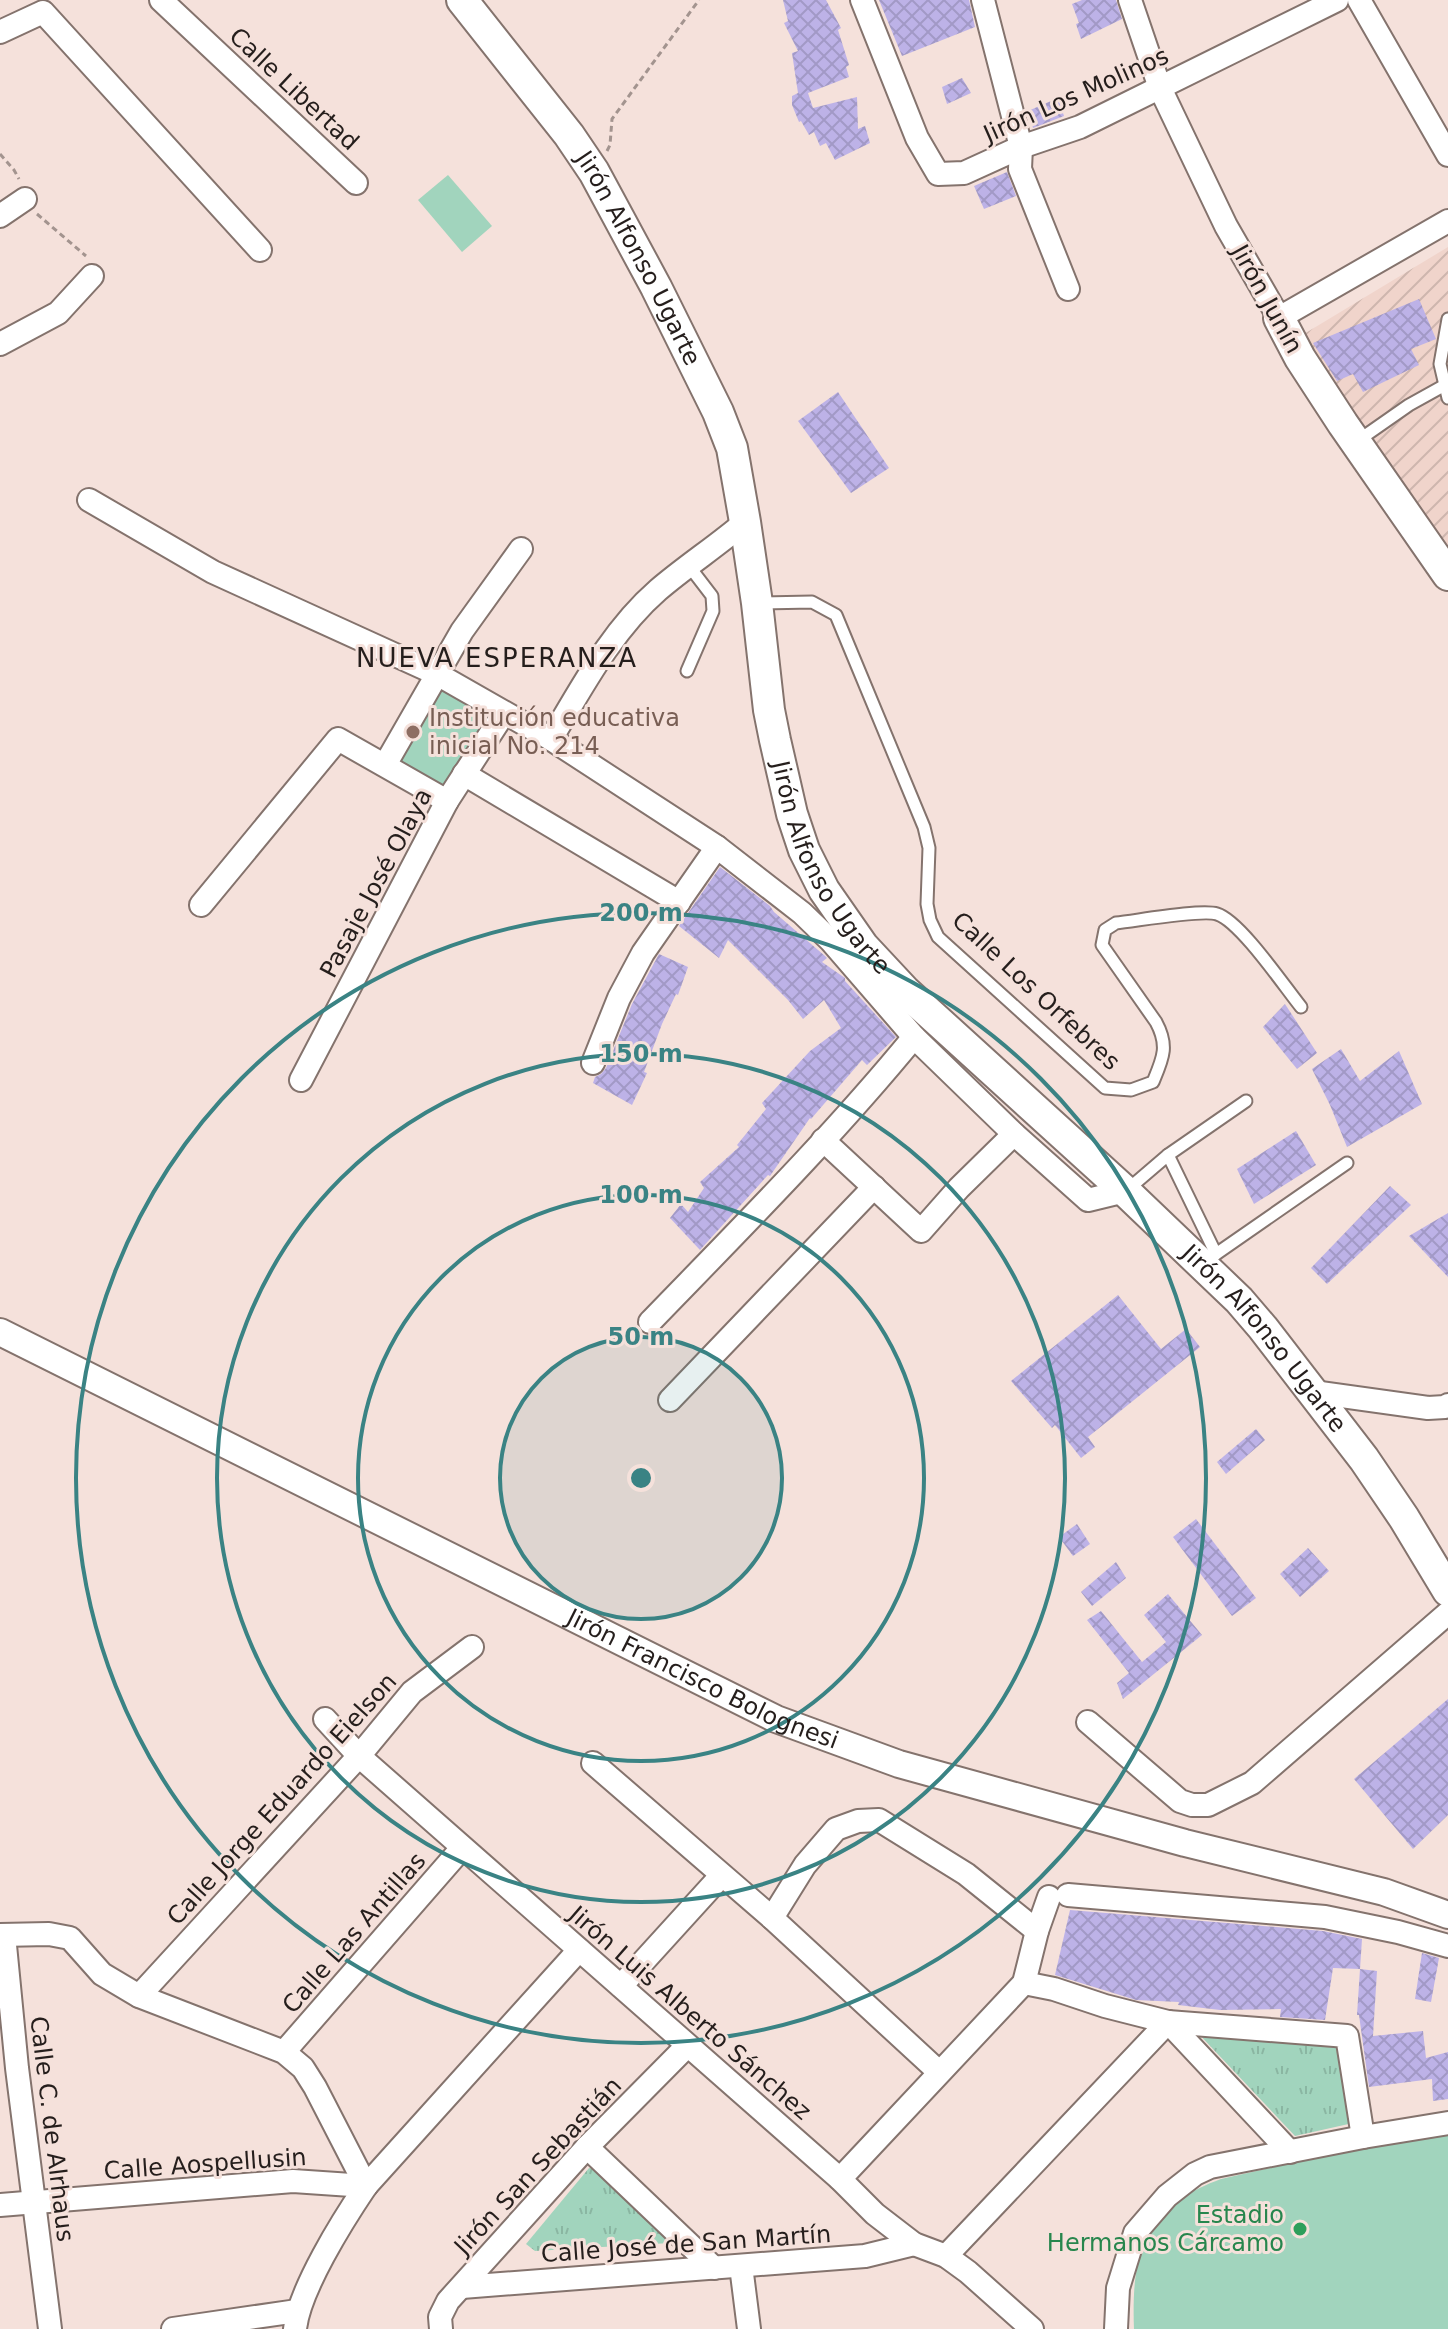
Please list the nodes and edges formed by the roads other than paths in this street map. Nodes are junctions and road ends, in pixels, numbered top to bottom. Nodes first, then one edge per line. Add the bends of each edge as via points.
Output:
1 (161, 0) edge
2 (462, 0) edge
3 (862, 0) edge
4 (983, 0) edge
5 (1130, 0) edge
6 (1337, 0) edge
7 (1359, 0) edge
8 (0, 32) edge
9 (1160, 88) junction
10 (1021, 147) junction
11 (1448, 155) edge
12 (356, 183) dead end
13 (25, 199) road end
14 (0, 216) edge
15 (1448, 221) edge
16 (260, 250) dead end
17 (92, 276) road end
18 (1068, 289) dead end
19 (1279, 318) junction
20 (1448, 319) edge
21 (0, 344) edge
22 (1445, 385) junction
23 (1448, 398) edge
24 (1356, 443) junction
25 (89, 500) dead end
26 (745, 522) junction
27 (521, 549) dead end
28 (689, 566) junction
29 (1448, 575) edge
30 (757, 603) junction
31 (687, 671) dead end
32 (437, 674) junction
33 (504, 713) junction
34 (551, 739) junction
35 (385, 765) junction
36 (464, 774) junction
37 (447, 801) junction
38 (717, 847) junction
39 (679, 902) junction
40 (201, 905) dead end
41 (898, 1000) junction
42 (1301, 1007) dead end
43 (914, 1037) junction
44 (593, 1063) dead end
45 (301, 1080) dead end
46 (1246, 1101) dead end
47 (1014, 1134) junction
48 (823, 1140) junction
49 (1168, 1155) junction
50 (1347, 1163) dead end
51 (874, 1187) junction
52 (1125, 1191) junction
53 (1209, 1260) junction
54 (650, 1322) dead end
55 (0, 1332) edge
56 (1313, 1392) junction
57 (670, 1400) dead end
58 (1448, 1405) edge
59 (1448, 1591) edge
60 (1448, 1613) edge
61 (472, 1647) dead end
62 (325, 1719) dead end
63 (1088, 1722) dead end
64 (359, 1756) junction
65 (593, 1763) dead end
66 (462, 1848) junction
67 (721, 1876) junction
68 (1448, 1915) edge
69 (772, 1918) junction
70 (1037, 1931) junction
71 (2, 1935) edge
72 (1448, 1946) edge
73 (579, 1950) junction
74 (1024, 1983) junction
75 (621, 1986) junction
76 (139, 1996) junction
77 (1168, 2022) junction
78 (687, 2046) junction
79 (284, 2052) junction
80 (9, 2068) edge
81 (939, 2072) junction
82 (1448, 2123) edge
83 (1363, 2137) junction
84 (587, 2147) junction
85 (1290, 2152) junction
86 (840, 2179) junction
87 (366, 2186) junction
88 (36, 2201) junction
89 (0, 2205) edge
90 (914, 2244) junction
91 (946, 2256) junction
92 (741, 2266) junction
93 (714, 2268) junction
94 (462, 2287) junction
95 (296, 2320) edge
96 (1023, 2325) edge
97 (50, 2329) edge
98 (173, 2329) edge
99 (441, 2329) edge
100 (749, 2329) edge
101 (1116, 2329) edge

1 - 12 street, Calle Libertad
2 - 26 main road, Jirón Alfonso Ugarte via 594,172 718,412 732,448
3 - 10 street, Jirón Los Molinos via 917,138 938,174 964,173
4 - 10 street
5 - 9 street, Jirón Junín
6 - 9 street, Jirón Los Molinos
7 - 11 street
8 - 16 street via 43,12
9 - 10 street, Jirón Los Molinos via 1080,127
9 - 19 street, Jirón Junín via 1226,226
10 - 18 street via 1020,169
13 - 14 street
15 - 19 street
17 - 21 street via 58,313
19 - 24 main road, Jirón Junín
20 - 22 lane via 1440,364
22 - 23 lane
22 - 24 lane
24 - 29 main road, Jirón Junín
25 - 32 street via 213,572
26 - 28 street
26 - 30 main road, Jirón Alfonso Ugarte
27 - 32 street
28 - 31 lane via 712,596 713,611
28 - 34 street via 656,591 618,636
30 - 41 main road, Jirón Alfonso Ugarte via 769,710 804,850 824,890
30 - 42 lane, Calle Los Orfebres via 812,602 836,615 924,827 929,848 927,904 938,937 1105,1088 1131,1090 1153,1082 1164,1057 1164,1036 1102,945 1105,930 1116,923 1217,914 1235,926
32 - 33 street
32 - 35 street
33 - 34 street
33 - 36 street, Pasaje José Olaya
34 - 38 street
35 - 37 street
35 - 40 street via 338,739
36 - 37 street, Pasaje José Olaya
36 - 39 street
37 - 45 street, Pasaje José Olaya
38 - 39 street
38 - 41 street
39 - 44 street via 643,953
41 - 43 street
41 - 52 main road, Jirón Alfonso Ugarte
43 - 47 street
43 - 48 street
46 - 49 lane
47 - 51 street via 921,1231
47 - 52 street via 1088,1200
48 - 51 street
48 - 54 street
49 - 52 lane
49 - 53 lane
50 - 53 lane
51 - 57 street
52 - 53 main road, Jirón Alfonso Ugarte
53 - 56 main road, Jirón Alfonso Ugarte
55 - 68 street, Jirón Francisco Bolognesi via 776,1719 899,1764 1384,1892
56 - 58 street via 1428,1408
56 - 59 main road, Jirón Alfonso Ugarte via 1364,1459
60 - 63 street via 1252,1783 1208,1805 1180,1801
61 - 64 street, Calle Jorge Eduardo Eielson via 412,1692
62 - 64 street, Jirón Luis Alberto Sánchez
64 - 66 street, Jirón Luis Alberto Sánchez
64 - 76 street, Calle Jorge Eduardo Eielson
65 - 67 street
66 - 73 street, Jirón Luis Alberto Sánchez
66 - 79 street, Calle Las Antillas
67 - 69 street
67 - 75 street
69 - 70 street via 805,1865 836,1829 879,1820 966,1874
69 - 81 street
70 - 72 street via 1058,1896 1325,1917
70 - 74 street
71 - 76 street via 70,1938 102,1974
71 - 80 street, Calle C. de Alrhaus
73 - 75 street, Jirón Luis Alberto Sánchez
73 - 87 street
74 - 77 street
74 - 81 street
75 - 78 street, Jirón Luis Alberto Sánchez
76 - 79 street
77 - 83 street via 1347,2036
77 - 85 street
77 - 91 street
78 - 84 street, Jirón San Sebastián
78 - 86 street, Jirón Luis Alberto Sánchez
79 - 87 street via 315,2087
80 - 88 street, Calle C. de Alrhaus
81 - 86 street
82 - 83 street
83 - 85 street
84 - 93 street
84 - 94 street, Jirón San Sebastián
85 - 101 street via 1210,2167 1167,2196 1135,2233 1118,2288
86 - 90 street, Jirón Luis Alberto Sánchez
87 - 88 street, Calle Aospellusin via 293,2181
87 - 95 street via 325,2255
88 - 89 street, Calle Aospellusin
88 - 97 street, Calle C. de Alrhaus
90 - 91 street, Jirón Luis Alberto Sánchez
90 - 92 street, Calle José de San Martín via 865,2256
91 - 96 street, Jirón Luis Alberto Sánchez
92 - 93 street, Calle José de San Martín
92 - 100 street
93 - 94 street, Calle José de San Martín
94 - 99 street, Jirón San Sebastián via 440,2317
95 - 98 street

